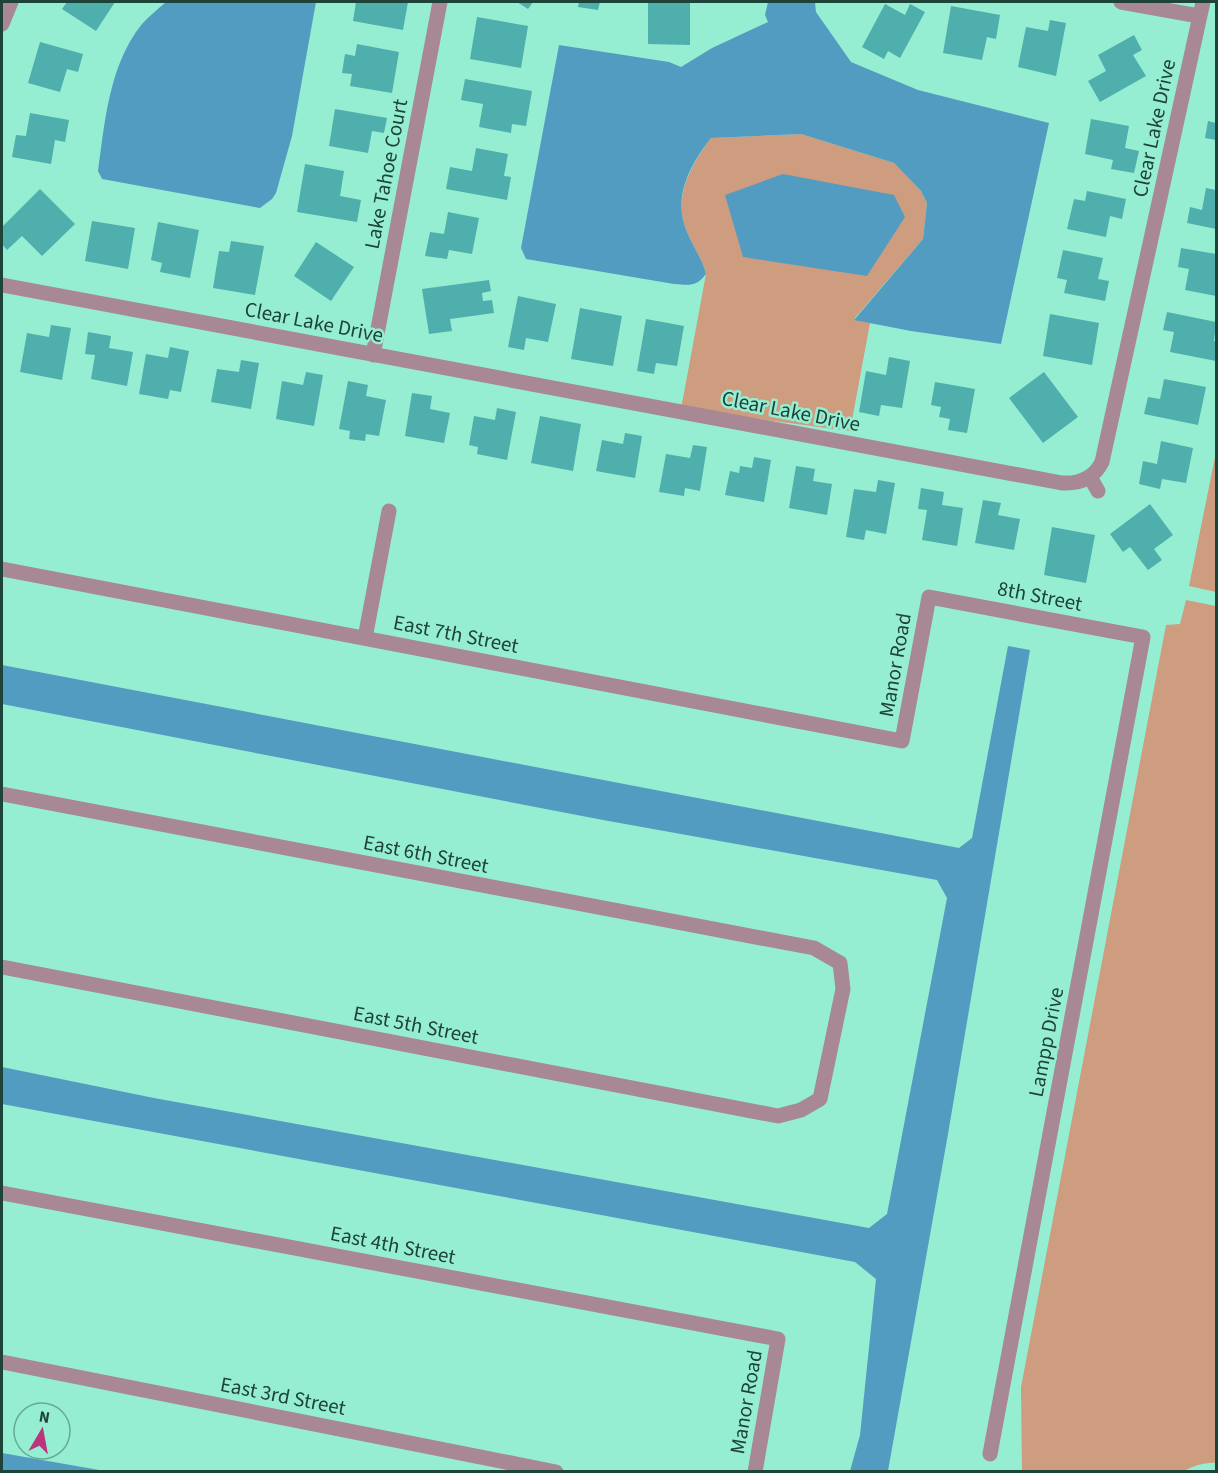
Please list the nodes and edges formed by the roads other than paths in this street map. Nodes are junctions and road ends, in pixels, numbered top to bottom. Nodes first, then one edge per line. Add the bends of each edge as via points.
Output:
1 (11, 2) edge
2 (440, 2) edge
3 (1121, 2) edge
4 (1201, 9) edge
5 (2, 24) edge
6 (2, 285) edge
7 (373, 355) junction
8 (1090, 477) junction
9 (1098, 491) dead end
10 (389, 511) dead end
11 (2, 569) edge
12 (929, 597) joint
13 (1143, 637) joint
14 (365, 638) junction
15 (902, 741) joint
16 (2, 794) edge
17 (2, 967) edge
18 (820, 1099) joint
19 (2, 1193) edge
20 (778, 1339) joint
21 (2, 1362) edge
22 (990, 1454) dead end
23 (556, 1472) edge
24 (755, 1472) edge

1 - 5 street
2 - 7 street, Lake Tahoe Court
3 - 4 street
4 - 8 street, Clear Lake Drive via 1104,456
6 - 7 street, Clear Lake Drive
7 - 8 street, Clear Lake Drive via 1062,483
8 - 9 street
10 - 14 street
11 - 14 street, East 7th Street
12 - 13 street, 8th Street
12 - 15 street, Manor Road
13 - 22 street, Lampp Drive
14 - 15 street, East 7th Street
16 - 18 street, East 6th Street via 813,948 840,963 843,989
17 - 18 street, East 5th Street via 778,1116 801,1110
19 - 20 street, East 4th Street
20 - 24 street, Manor Road
21 - 23 street, East 3rd Street

